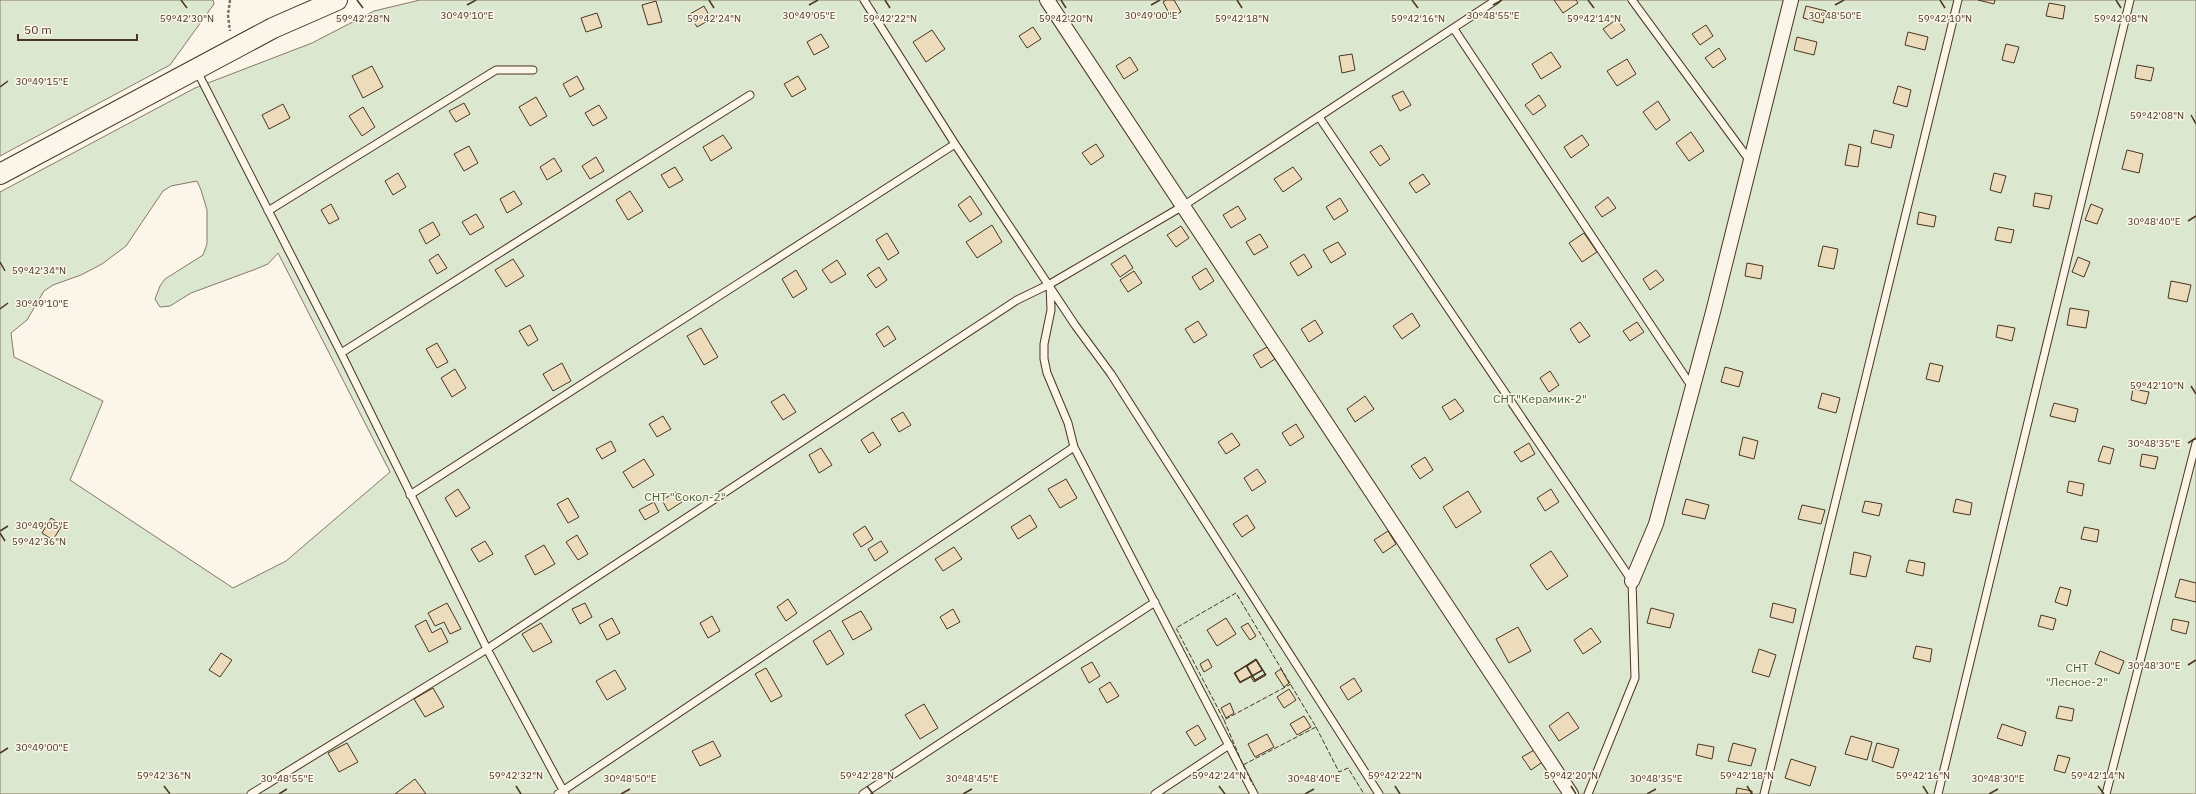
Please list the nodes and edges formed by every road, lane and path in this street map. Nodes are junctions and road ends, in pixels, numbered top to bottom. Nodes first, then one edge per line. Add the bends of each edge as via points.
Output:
1 (230, 0) edge
2 (337, 0) edge
3 (864, 0) edge
4 (1047, 0) edge
5 (1496, 0) edge
6 (1632, 0) edge
7 (1791, 0) edge
8 (1958, 0) edge
9 (2130, 0) edge
10 (1454, 29) junction
11 (232, 50) junction
12 (195, 69) junction
13 (533, 70) dead end
14 (750, 95) dead end
15 (1319, 117) junction
16 (955, 144) junction
17 (1751, 161) junction
18 (0, 174) edge
19 (1182, 206) junction
20 (268, 211) junction
21 (1050, 284) junction
22 (341, 353) junction
23 (1693, 388) junction
24 (2196, 442) edge
25 (1074, 447) junction
26 (410, 495) junction
27 (1632, 581) junction
28 (1155, 602) junction
29 (487, 649) junction
30 (1229, 745) junction
31 (562, 793) edge
32 (251, 794) edge
33 (863, 794) edge
34 (1155, 794) edge
35 (1254, 794) edge
36 (1379, 794) edge
37 (1571, 794) edge
38 (1588, 794) edge
39 (1764, 794) edge
40 (1938, 794) edge
41 (2106, 794) edge

1 - 11 path via 228,15
2 - 11 street via 273,28
3 - 16 lane
4 - 19 street
5 - 10 lane
6 - 17 lane
7 - 17 street
8 - 39 lane
9 - 40 lane
10 - 15 lane
10 - 23 lane
11 - 12 street
12 - 18 street
12 - 20 lane
13 - 20 lane via 496,70
14 - 22 lane
15 - 19 lane
15 - 27 lane
16 - 21 lane
16 - 26 lane
17 - 23 street
19 - 21 lane
19 - 37 street
20 - 22 lane
21 - 25 lane via 1050,310 1044,359 1047,373 1068,423
21 - 29 lane via 1018,300
21 - 36 lane via 1075,325 1111,374
22 - 26 lane
23 - 27 street via 1656,524
24 - 41 lane
25 - 28 lane
25 - 31 lane
26 - 29 lane
27 - 38 lane via 1635,678
28 - 30 lane
28 - 33 lane
29 - 31 lane
29 - 32 lane
30 - 34 lane
30 - 35 lane

